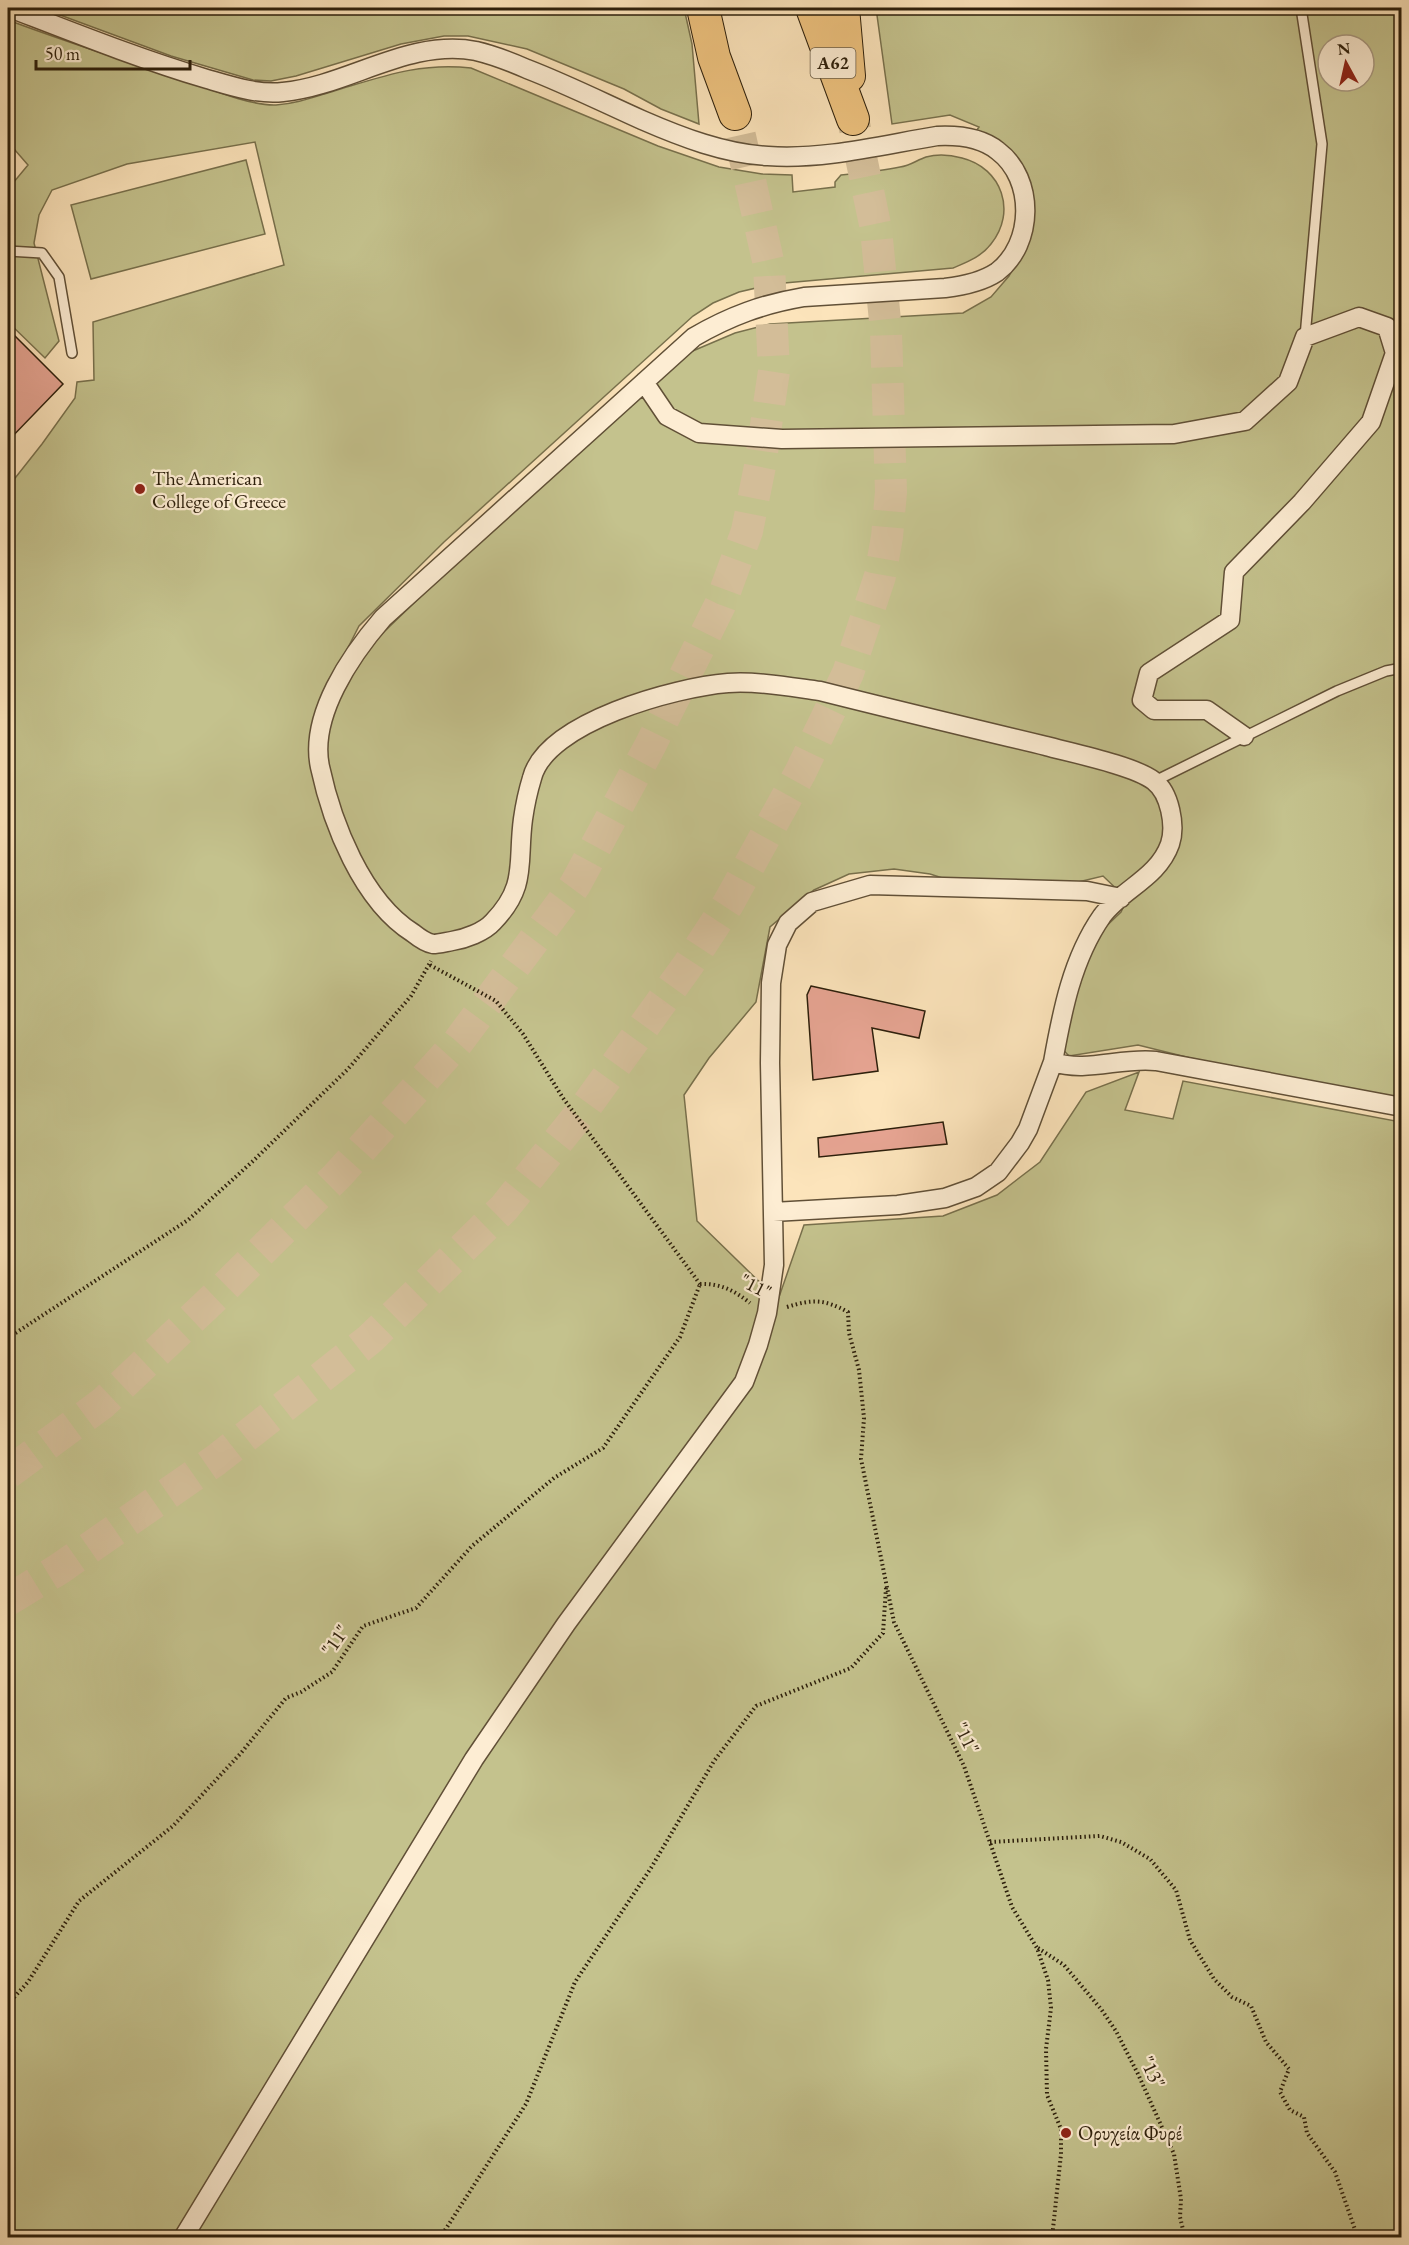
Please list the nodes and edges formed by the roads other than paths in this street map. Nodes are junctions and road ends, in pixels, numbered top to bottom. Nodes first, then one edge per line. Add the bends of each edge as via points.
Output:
1 (10, 8) edge
2 (703, 8) edge
3 (717, 8) edge
4 (812, 8) edge
5 (843, 8) edge
6 (1301, 8) edge
7 (8, 251) edge
8 (1305, 337) junction
9 (72, 353) dead end
10 (644, 382) junction
11 (1401, 668) edge
12 (1244, 736) junction
13 (1155, 781) junction
14 (1121, 898) junction
15 (1053, 1062) junction
16 (1401, 1107) edge
17 (773, 1212) junction
18 (183, 2238) edge

1 - 10 street via 170,68 268,93 298,90 428,51 453,48 478,51 518,65 672,132 741,153 804,156 956,135 997,150 1014,168 1023,194 1023,231 1013,255 995,273 945,288 804,297 760,305 694,337
2 - 3 highway via 714,57 735,114
4 - 5 highway, Α62 via 853,119
6 - 8 lane via 1322,144
7 - 9 lane via 42,253 59,277
8 - 10 street via 1288,382 1245,421 1174,434 782,439 699,433 667,416
8 - 12 street via 1359,317 1387,327 1395,353 1371,422 1302,502 1234,572 1230,620 1149,674 1142,700 1154,710 1207,710
10 - 13 street via 382,618 357,648 329,699 319,740 319,764 332,813 372,892 399,925 434,944 462,939 491,924 512,899 520,877 523,819 532,775 544,754 569,733 668,693 728,683 820,691 1084,756
11 - 12 lane via 1337,691
12 - 13 lane
13 - 14 street via 1168,802 1174,826 1170,844 1156,869
14 - 15 street via 1103,915 1076,969 1064,1001
14 - 17 street via 1087,891 870,885 812,902 788,923 777,945 771,983
15 - 16 street via 1078,1067 1156,1061
15 - 17 street via 1020,1143 998,1172 976,1187 945,1198 898,1205
17 - 18 street via 774,1264 767,1313 744,1382 566,1624 474,1759

